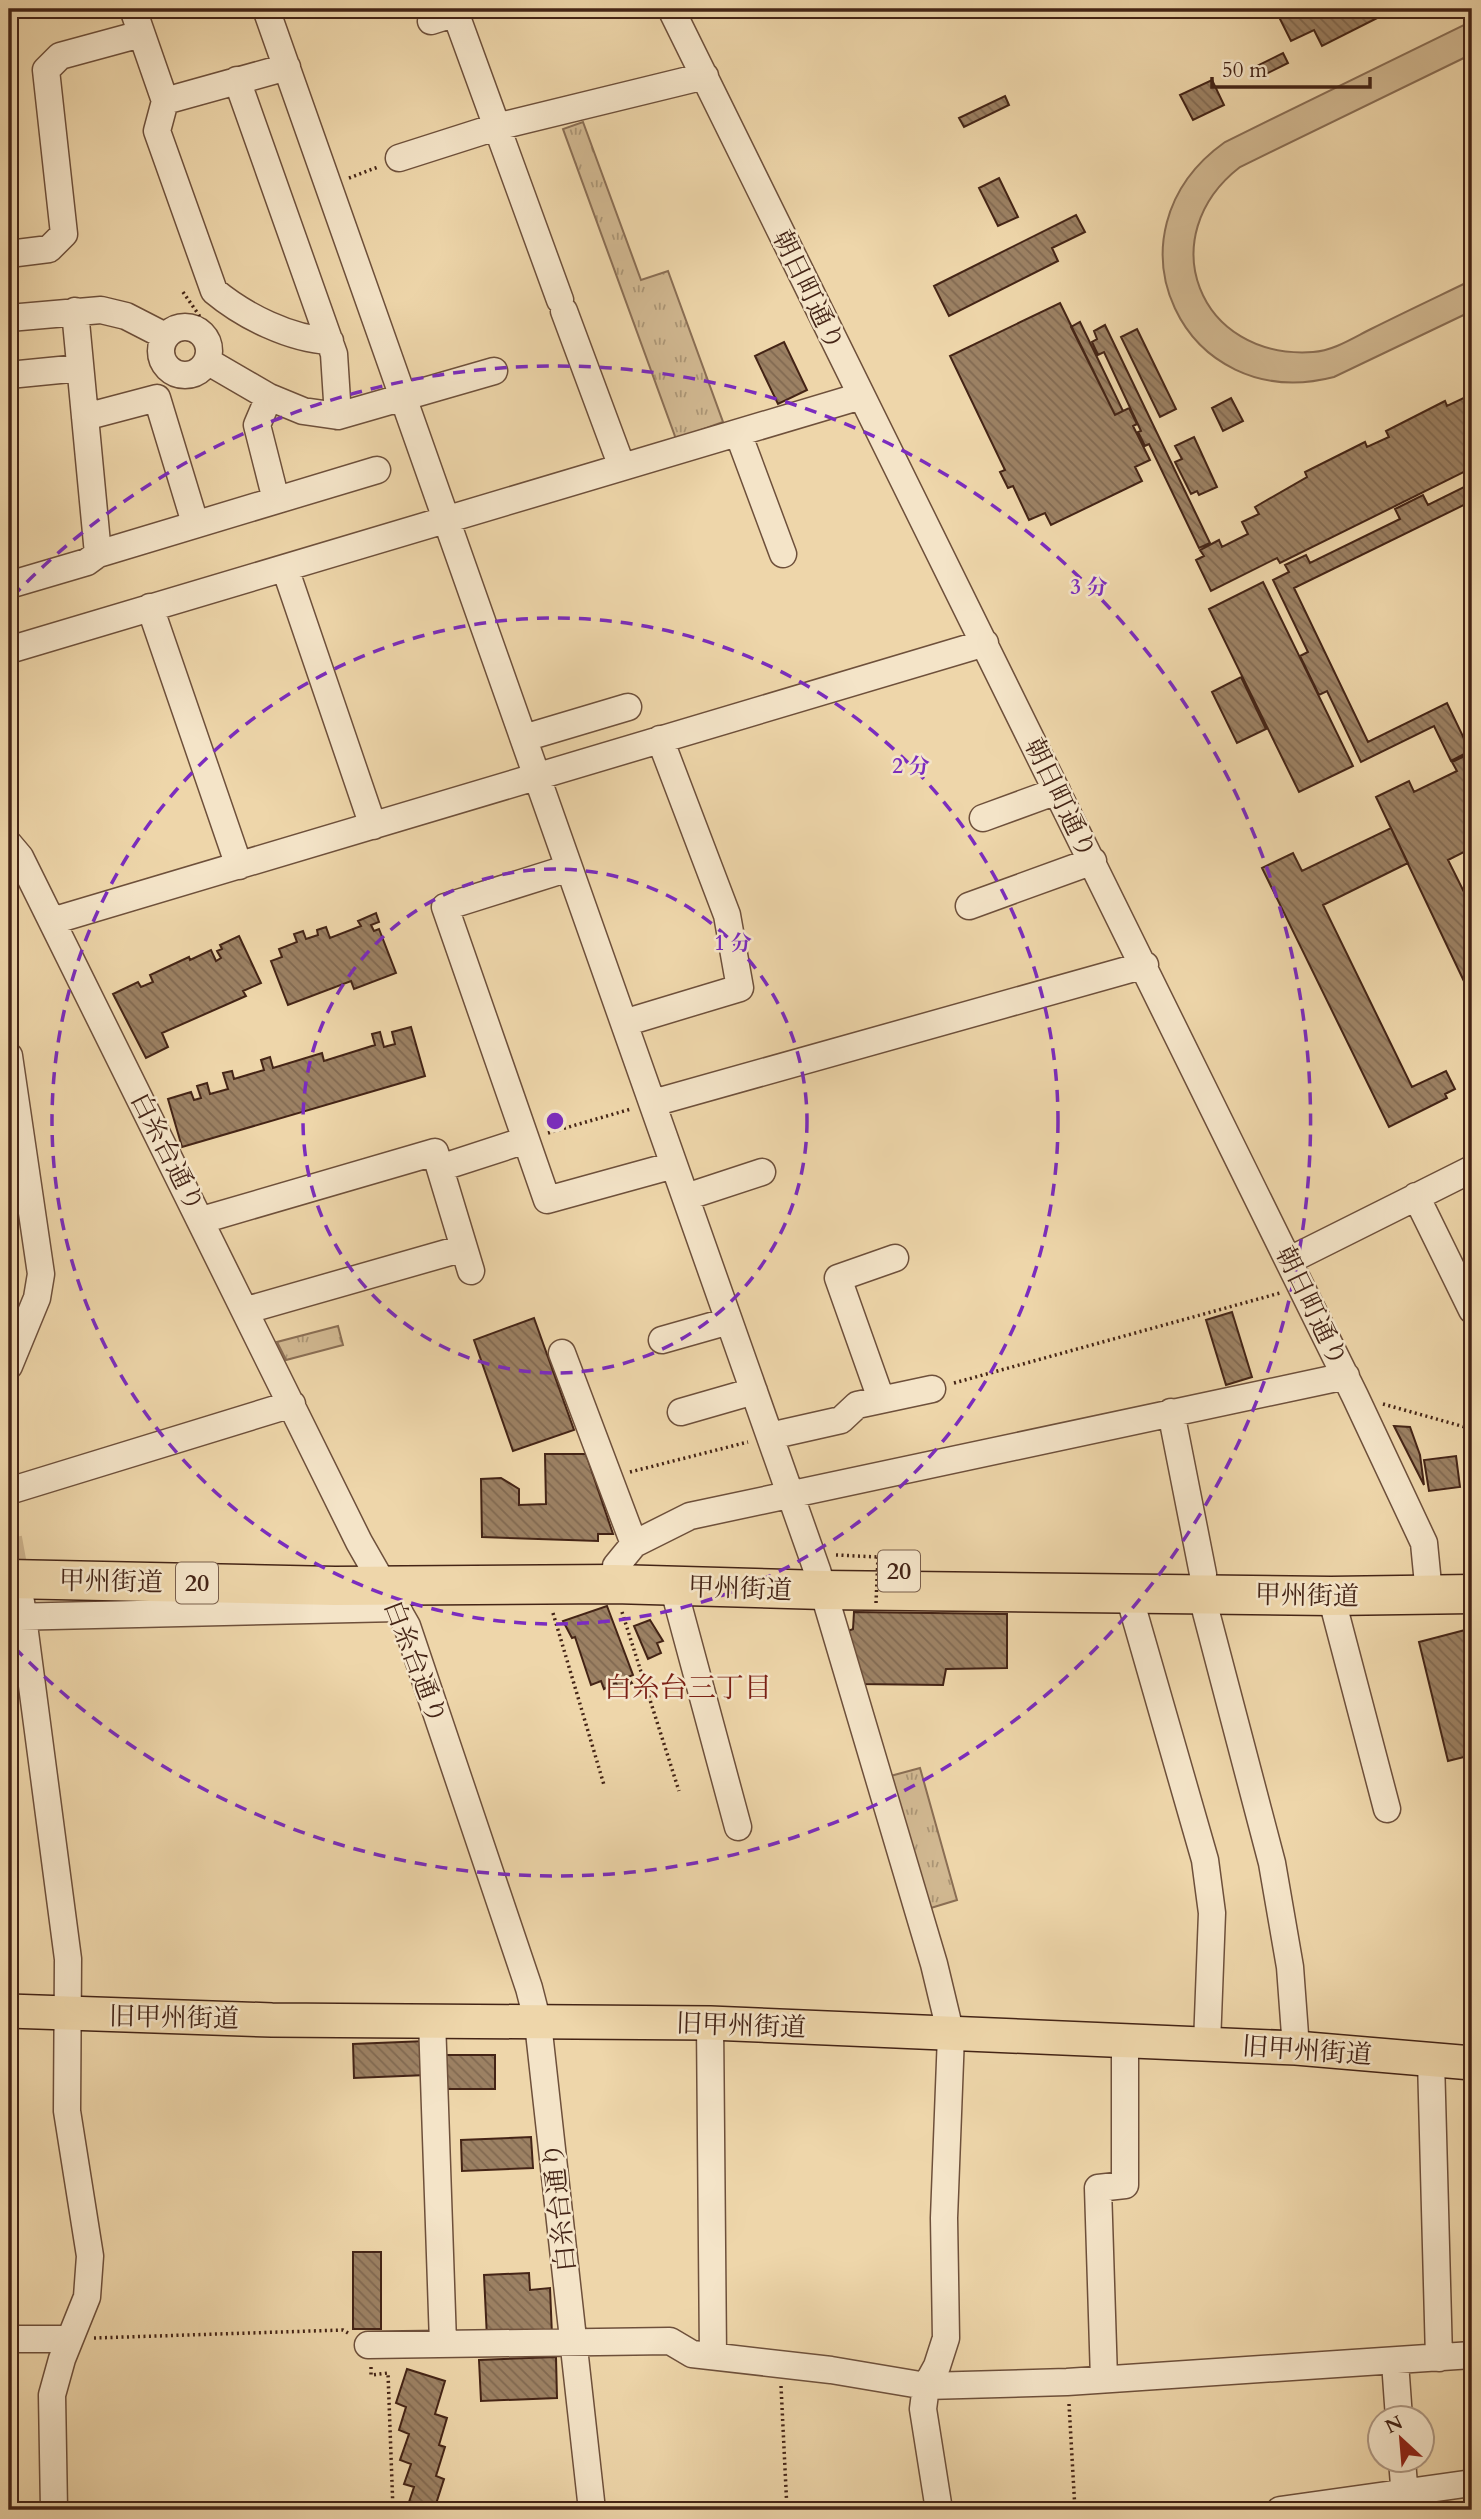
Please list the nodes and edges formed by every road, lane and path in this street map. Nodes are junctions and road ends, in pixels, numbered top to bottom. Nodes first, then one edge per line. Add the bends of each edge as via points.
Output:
1 (133, 9) edge
2 (266, 9) edge
3 (671, 9) edge
4 (447, 14) edge
5 (141, 34) junction
6 (286, 66) junction
7 (705, 76) junction
8 (237, 80) junction
9 (165, 101) junction
10 (496, 127) junction
11 (399, 158) joint
12 (329, 186) junction
13 (9, 254) edge
14 (183, 292) dead end
15 (75, 311) junction
16 (9, 318) edge
17 (202, 334) junction
18 (165, 336) junction
19 (330, 341) junction
20 (207, 361) junction
21 (80, 368) junction
22 (494, 371) dead end
23 (9, 375) edge
24 (861, 396) junction
25 (269, 397) junction
26 (404, 398) junction
27 (338, 416) junction
28 (85, 417) junction
29 (738, 433) junction
30 (622, 467) junction
31 (377, 470) dead end
32 (276, 500) junction
33 (447, 520) junction
34 (195, 523) junction
35 (98, 554) junction
36 (783, 554) dead end
37 (285, 568) junction
38 (9, 585) edge
39 (150, 607) junction
40 (985, 643) junction
41 (9, 650) edge
42 (628, 707) dead end
43 (524, 738) junction
44 (660, 739) junction
45 (538, 778) junction
46 (1058, 791) junction
47 (982, 818) dead end
48 (373, 826) junction
49 (9, 844) edge
50 (1093, 861) junction
51 (239, 866) junction
52 (569, 868) junction
53 (970, 906) dead end
54 (52, 921) junction
55 (1145, 965) junction
56 (624, 1023) junction
57 (9, 1056) edge
58 (653, 1103) junction
59 (526, 1140) junction
60 (674, 1165) junction
61 (440, 1168) junction
62 (1472, 1169) edge
63 (762, 1172) dead end
64 (1416, 1196) junction
65 (686, 1197) junction
66 (202, 1220) junction
67 (895, 1258) dead end
68 (1290, 1260) junction
69 (1303, 1286) junction
70 (247, 1310) junction
71 (1472, 1310) edge
72 (729, 1321) junction
73 (662, 1340) dead end
74 (562, 1353) dead end
75 (9, 1366) edge
76 (1351, 1386) junction
77 (932, 1389) joint
78 (754, 1391) junction
79 (881, 1399) junction
80 (292, 1404) junction
81 (681, 1412) dead end
82 (1171, 1412) junction
83 (1472, 1429) edge
84 (770, 1436) junction
85 (609, 1477) junction
86 (9, 1491) edge
87 (791, 1495) junction
88 (9, 1559) edge
89 (623, 1570) junction
90 (825, 1572) junction
91 (1472, 1576) edge
92 (1202, 1583) junction
93 (384, 1585) junction
94 (1428, 1585) junction
95 (673, 1586) junction
96 (1128, 1592) junction
97 (1472, 1594) edge
98 (1331, 1596) junction
99 (549, 1601) dead end
100 (15, 1603) edge
101 (876, 1603) dead end
102 (604, 1785) dead end
103 (679, 1791) dead end
104 (1387, 1809) dead end
105 (738, 1827) dead end
106 (9, 2011) edge
107 (66, 2015) junction
108 (432, 2020) junction
109 (538, 2022) junction
110 (710, 2023) junction
111 (951, 2035) junction
112 (1125, 2040) junction
113 (1207, 2043) junction
114 (1296, 2048) junction
115 (1431, 2060) junction
116 (1472, 2063) edge
117 (9, 2339) edge
118 (70, 2339) junction
119 (443, 2343) junction
120 (572, 2344) junction
121 (370, 2345) junction
122 (1472, 2355) edge
123 (713, 2356) junction
124 (1438, 2358) junction
125 (1395, 2362) junction
126 (780, 2365) junction
127 (1104, 2379) junction
128 (1068, 2382) junction
129 (926, 2386) junction
130 (1398, 2404) edge
131 (1403, 2474) edge
132 (1472, 2483) edge
133 (1405, 2502) edge
134 (54, 2510) edge
135 (393, 2510) edge
136 (592, 2510) edge
137 (787, 2510) edge
138 (940, 2510) edge
139 (1075, 2510) edge
140 (1280, 2510) edge

1 - 5 street
2 - 6 street
3 - 7 street, 朝日町通り
4 - 10 street
5 - 9 street
5 - 13 street via 60,56 46,70 64,234 48,249
6 - 8 street
6 - 12 street
7 - 10 street
7 - 24 street, 朝日町通り
8 - 9 street
8 - 19 street
9 - 19 street via 157,131 214,291 288,332
10 - 11 street
10 - 30 street
11 - 12 path
12 - 26 street
14 - 17 path via 203,321
15 - 16 street
15 - 18 street via 101,310 126,316
15 - 21 street
17 - 18 street via 182,327
17 - 20 street via 208,344
18 - 20 street via 160,351 173,372 197,372
19 - 27 street
20 - 25 street
21 - 23 street
21 - 28 street
22 - 26 street
24 - 29 street
24 - 40 street, 朝日町通り
25 - 27 street via 303,411
25 - 32 street via 257,425
26 - 27 street
26 - 33 street
28 - 34 street via 156,398
28 - 35 street
29 - 30 street
29 - 36 street
30 - 33 street
31 - 32 street
32 - 34 street
33 - 37 street
33 - 43 street
34 - 35 street
35 - 38 street via 87,562
37 - 39 street
37 - 48 street
39 - 41 street
39 - 51 street
40 - 44 street
40 - 46 street, 朝日町通り
42 - 43 street
43 - 45 street
44 - 45 street
44 - 56 street via 727,915 740,988
45 - 48 street
45 - 52 street
46 - 47 street
46 - 50 street, 朝日町通り
48 - 51 street
49 - 54 street, 白糸台通り
50 - 53 street
50 - 55 street, 朝日町通り
51 - 54 street
52 - 56 street
52 - 59 street via 445,907
54 - 66 street, 白糸台通り
55 - 58 street
55 - 68 street, 朝日町通り
56 - 58 street
57 - 75 street via 41,1274 37,1298
58 - 59 path
58 - 60 street
59 - 60 street via 547,1200
59 - 61 street
60 - 65 street
61 - 66 street via 435,1152
61 - 70 street via 467,1260
62 - 64 street
63 - 65 street
64 - 68 street
64 - 71 street
65 - 72 street
66 - 70 street, 白糸台通り
67 - 79 street via 838,1278
68 - 69 street, 朝日町通り
69 - 76 street, 朝日町通り
69 - 77 path
70 - 80 street, 白糸台通り
72 - 73 street
72 - 78 street
74 - 85 street
76 - 82 street
76 - 83 path
76 - 94 street, 朝日町通り via 1424,1543
77 - 79 street
78 - 81 street
78 - 84 street
79 - 84 street via 857,1405 842,1420
80 - 86 street
80 - 93 street, 白糸台通り
82 - 87 street
82 - 92 street
84 - 85 path
84 - 87 street
85 - 89 street
87 - 89 street via 690,1516
87 - 90 street
88 - 93 highway, 甲州街道 / 20
89 - 90 highway, 甲州街道 / 20
89 - 93 highway, 甲州街道 / 20
89 - 103 path
90 - 92 highway, 甲州街道 / 20
90 - 95 highway, 甲州街道 / 20
90 - 96 highway, 甲州街道 / 20
90 - 101 path, bridge via 878,1557
90 - 111 street
91 - 94 highway, 甲州街道 / 20
92 - 94 highway, 甲州街道 / 20
92 - 96 highway, 甲州街道 / 20
92 - 98 highway, 甲州街道 / 20
92 - 114 street via 1272,1863 1290,1967
93 - 95 highway, 甲州街道 / 20
93 - 100 highway, 甲州街道 / 20
93 - 109 street, 白糸台通り via 412,1638
94 - 97 highway, 甲州街道 / 20
94 - 98 highway, 甲州街道 / 20
95 - 105 street
96 - 113 street via 1205,1860 1212,1913
98 - 104 street
99 - 102 path
100 - 107 street via 68,1959
106 - 107 main road, 旧甲州街道
107 - 108 main road, 旧甲州街道
107 - 118 street via 67,2111 90,2256 87,2297
108 - 109 main road, 旧甲州街道
108 - 119 street
109 - 110 main road, 旧甲州街道
109 - 120 street, 白糸台通り
110 - 111 main road, 旧甲州街道
110 - 123 street
111 - 112 main road, 旧甲州街道
111 - 129 street via 944,2218 946,2338
112 - 113 main road, 旧甲州街道
112 - 127 street via 1125,2185 1098,2188
113 - 114 main road, 旧甲州街道
114 - 115 main road, 旧甲州街道
115 - 116 main road, 旧甲州街道
115 - 124 street
117 - 118 street
118 - 121 path via 344,2330
118 - 134 street via 52,2395
119 - 120 street
119 - 121 street
120 - 123 street via 670,2341 692,2354
120 - 136 street, 白糸台通り
121 - 135 path via 370,2375 388,2374
122 - 124 street
123 - 126 street
124 - 125 street
125 - 127 street
125 - 130 street
126 - 129 street
126 - 137 path
127 - 128 street
128 - 129 street
128 - 139 path
129 - 138 street via 923,2409
131 - 133 street
132 - 133 street
133 - 140 street

